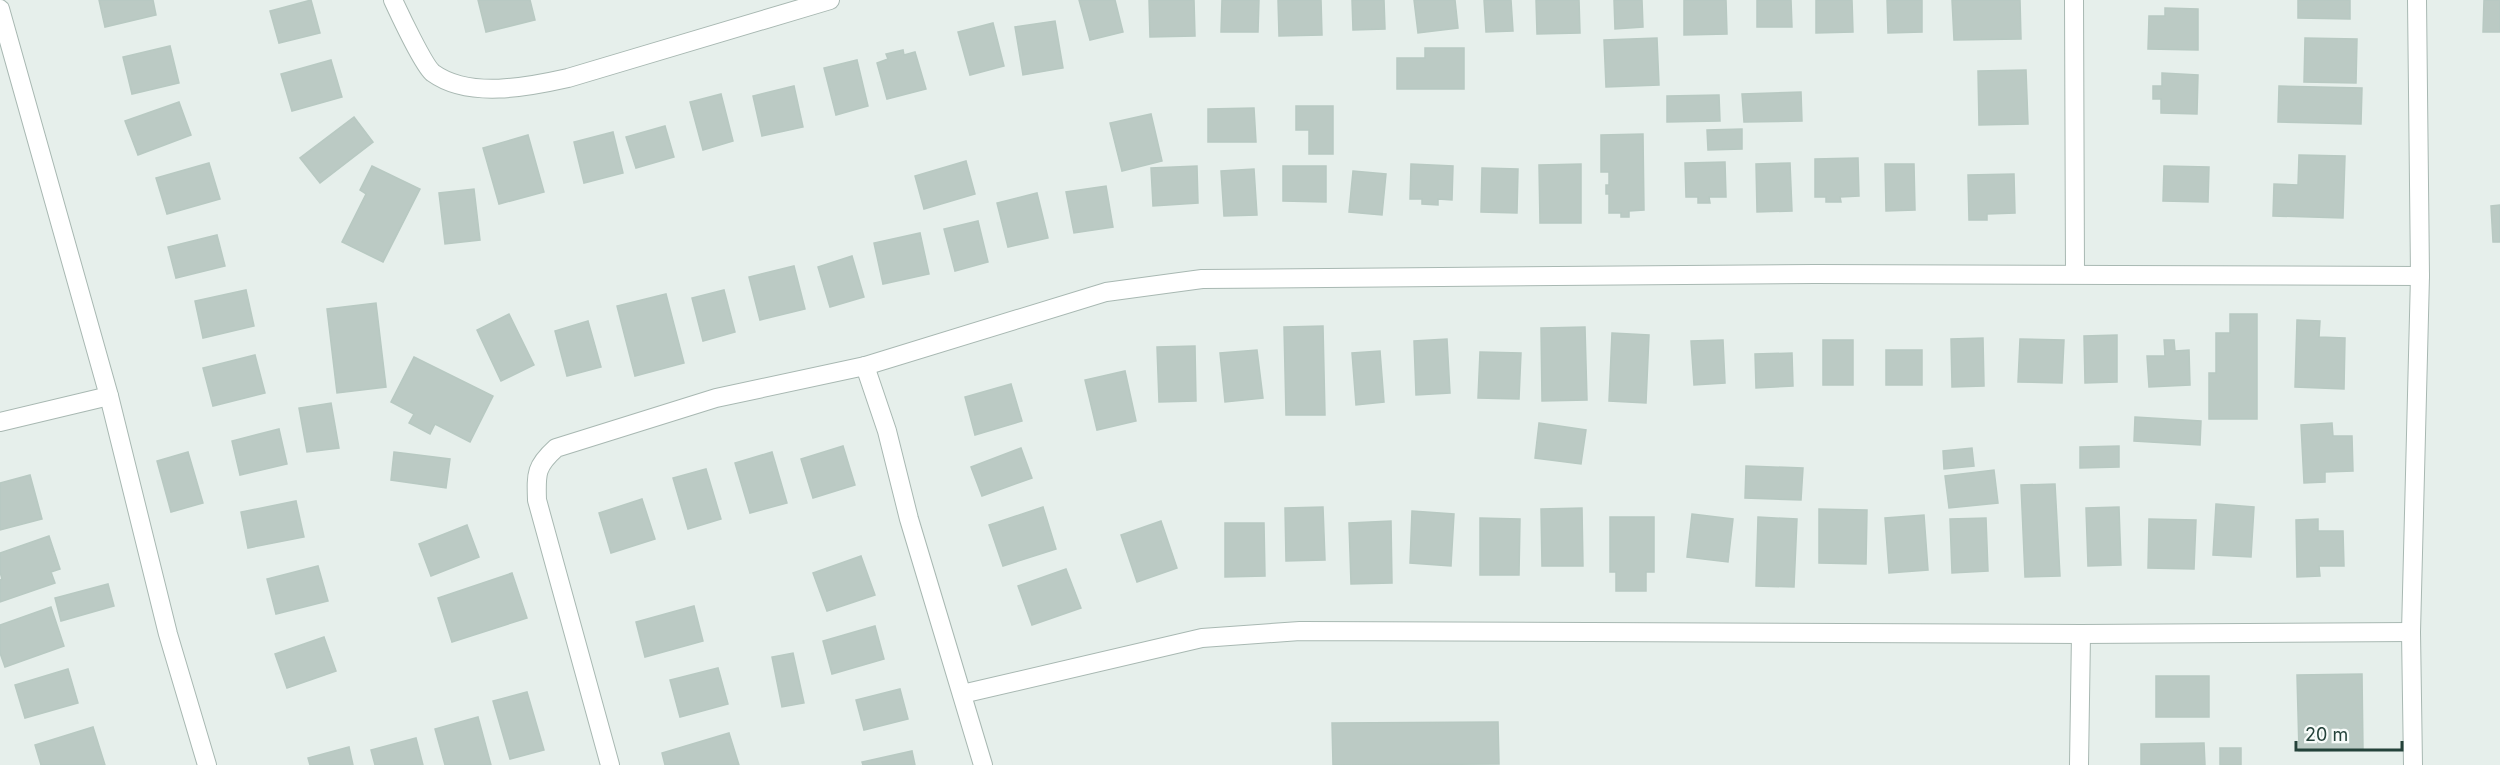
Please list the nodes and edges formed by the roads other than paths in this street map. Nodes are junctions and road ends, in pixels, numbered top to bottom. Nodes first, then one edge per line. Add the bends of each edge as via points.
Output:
1 (393, 0) edge
2 (830, 0) edge
3 (2074, 0) edge
4 (2417, 0) edge
5 (0, 9) edge
6 (2075, 274) junction
7 (2420, 276) junction
8 (866, 366) junction
9 (109, 396) junction
10 (0, 422) edge
11 (2411, 632) junction
12 (2081, 634) junction
13 (962, 694) junction
14 (207, 765) edge
15 (610, 765) edge
16 (983, 765) edge
17 (2079, 765) edge
18 (2413, 765) edge

1 - 2 street via 432,72 467,88 525,88
3 - 6 street
4 - 7 street
5 - 9 street
6 - 7 street
6 - 8 street via 1202,279 1106,292
7 - 11 street
8 - 13 street
8 - 15 street via 716,398 556,448 540,463 537,500
9 - 10 street
9 - 14 street via 168,634
11 - 12 street
11 - 18 street
12 - 13 street via 1300,631 1202,638
12 - 17 street
13 - 16 street

